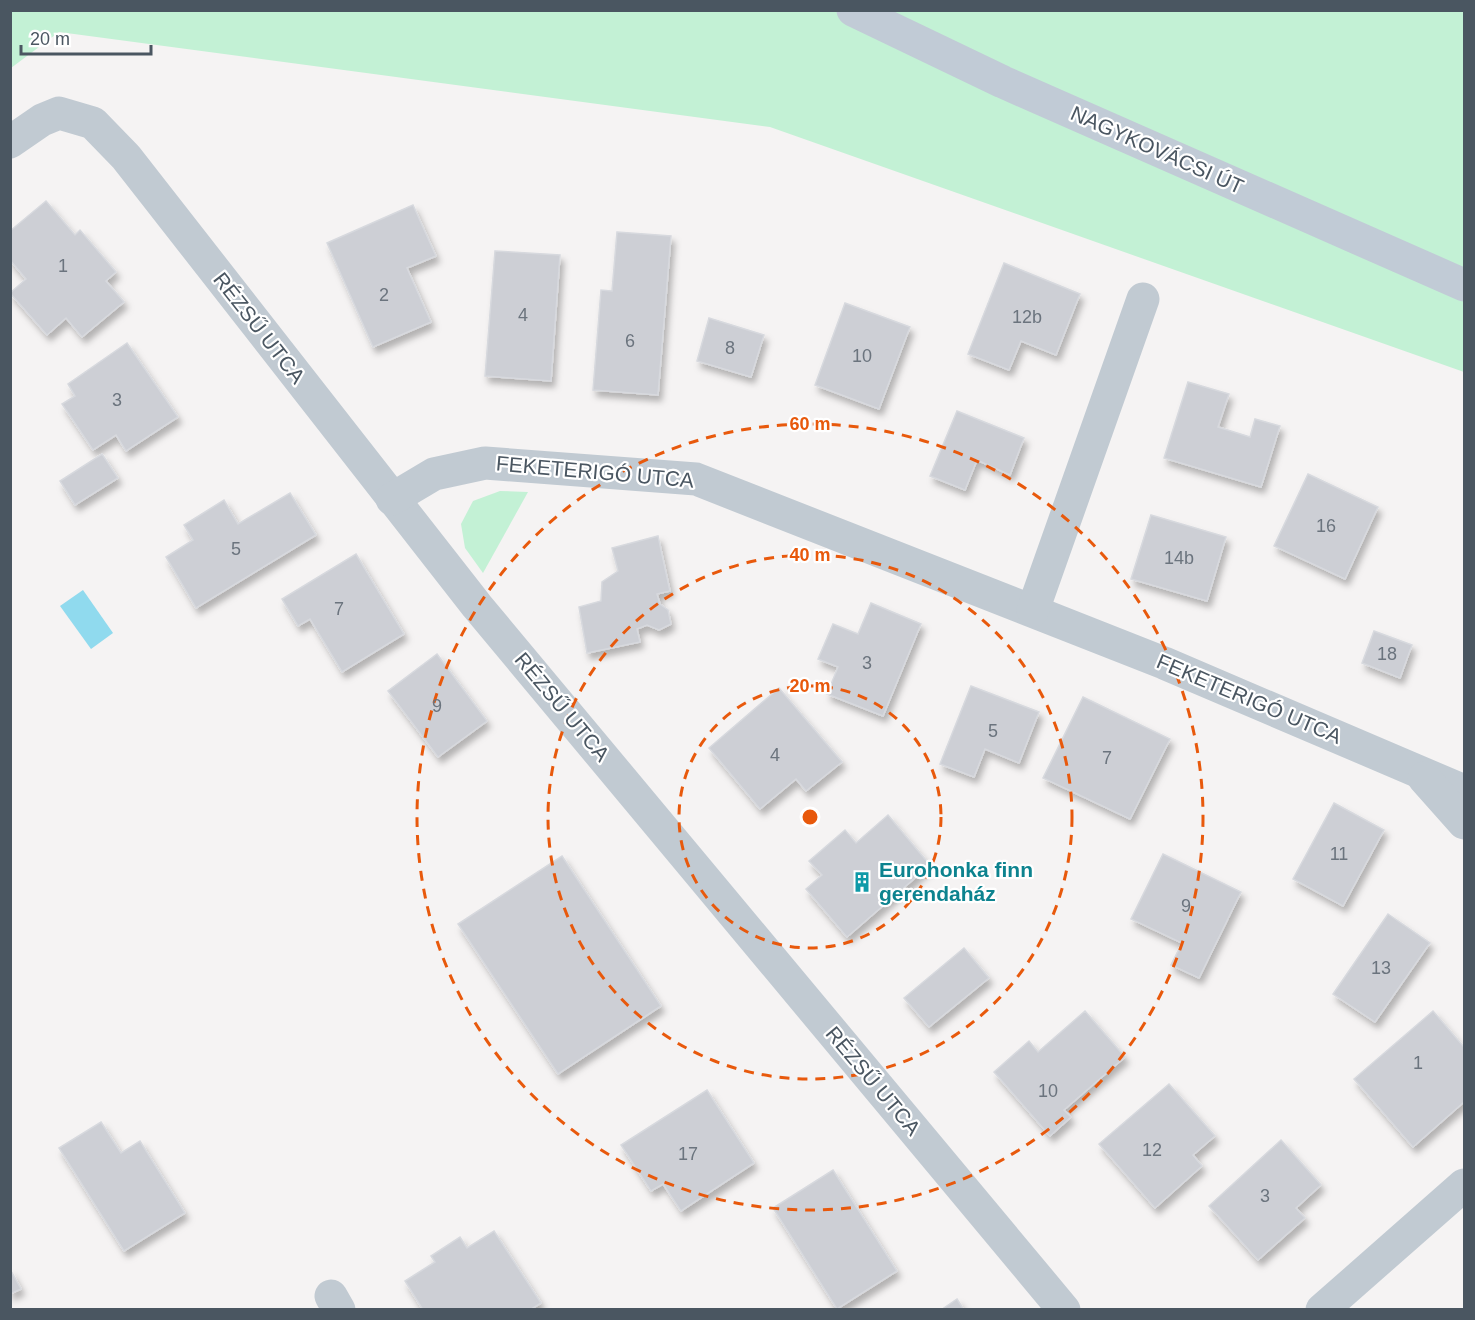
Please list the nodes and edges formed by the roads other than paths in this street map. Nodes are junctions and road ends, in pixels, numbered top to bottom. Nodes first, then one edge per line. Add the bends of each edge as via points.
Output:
1 (852, 10) edge
2 (10, 142) edge
3 (1464, 285) edge
4 (1143, 299) dead end
5 (392, 499) junction
6 (1033, 610) junction
7 (1419, 772) junction
8 (1464, 791) edge
9 (1464, 823) edge
10 (1464, 1185) edge
11 (1064, 1310) edge
12 (1322, 1310) edge

1 - 3 street, NAGYKOVÁCSI ÚT via 1003,82
2 - 5 street, RÉZSŰ UTCA via 59,113 93,123 126,157
4 - 6 street
5 - 6 street, FEKETERIGÓ UTCA via 434,474 485,463 696,479
5 - 11 street, RÉZSŰ UTCA
6 - 7 street, FEKETERIGÓ UTCA
7 - 8 street, FEKETERIGÓ UTCA
7 - 9 street
10 - 12 street

